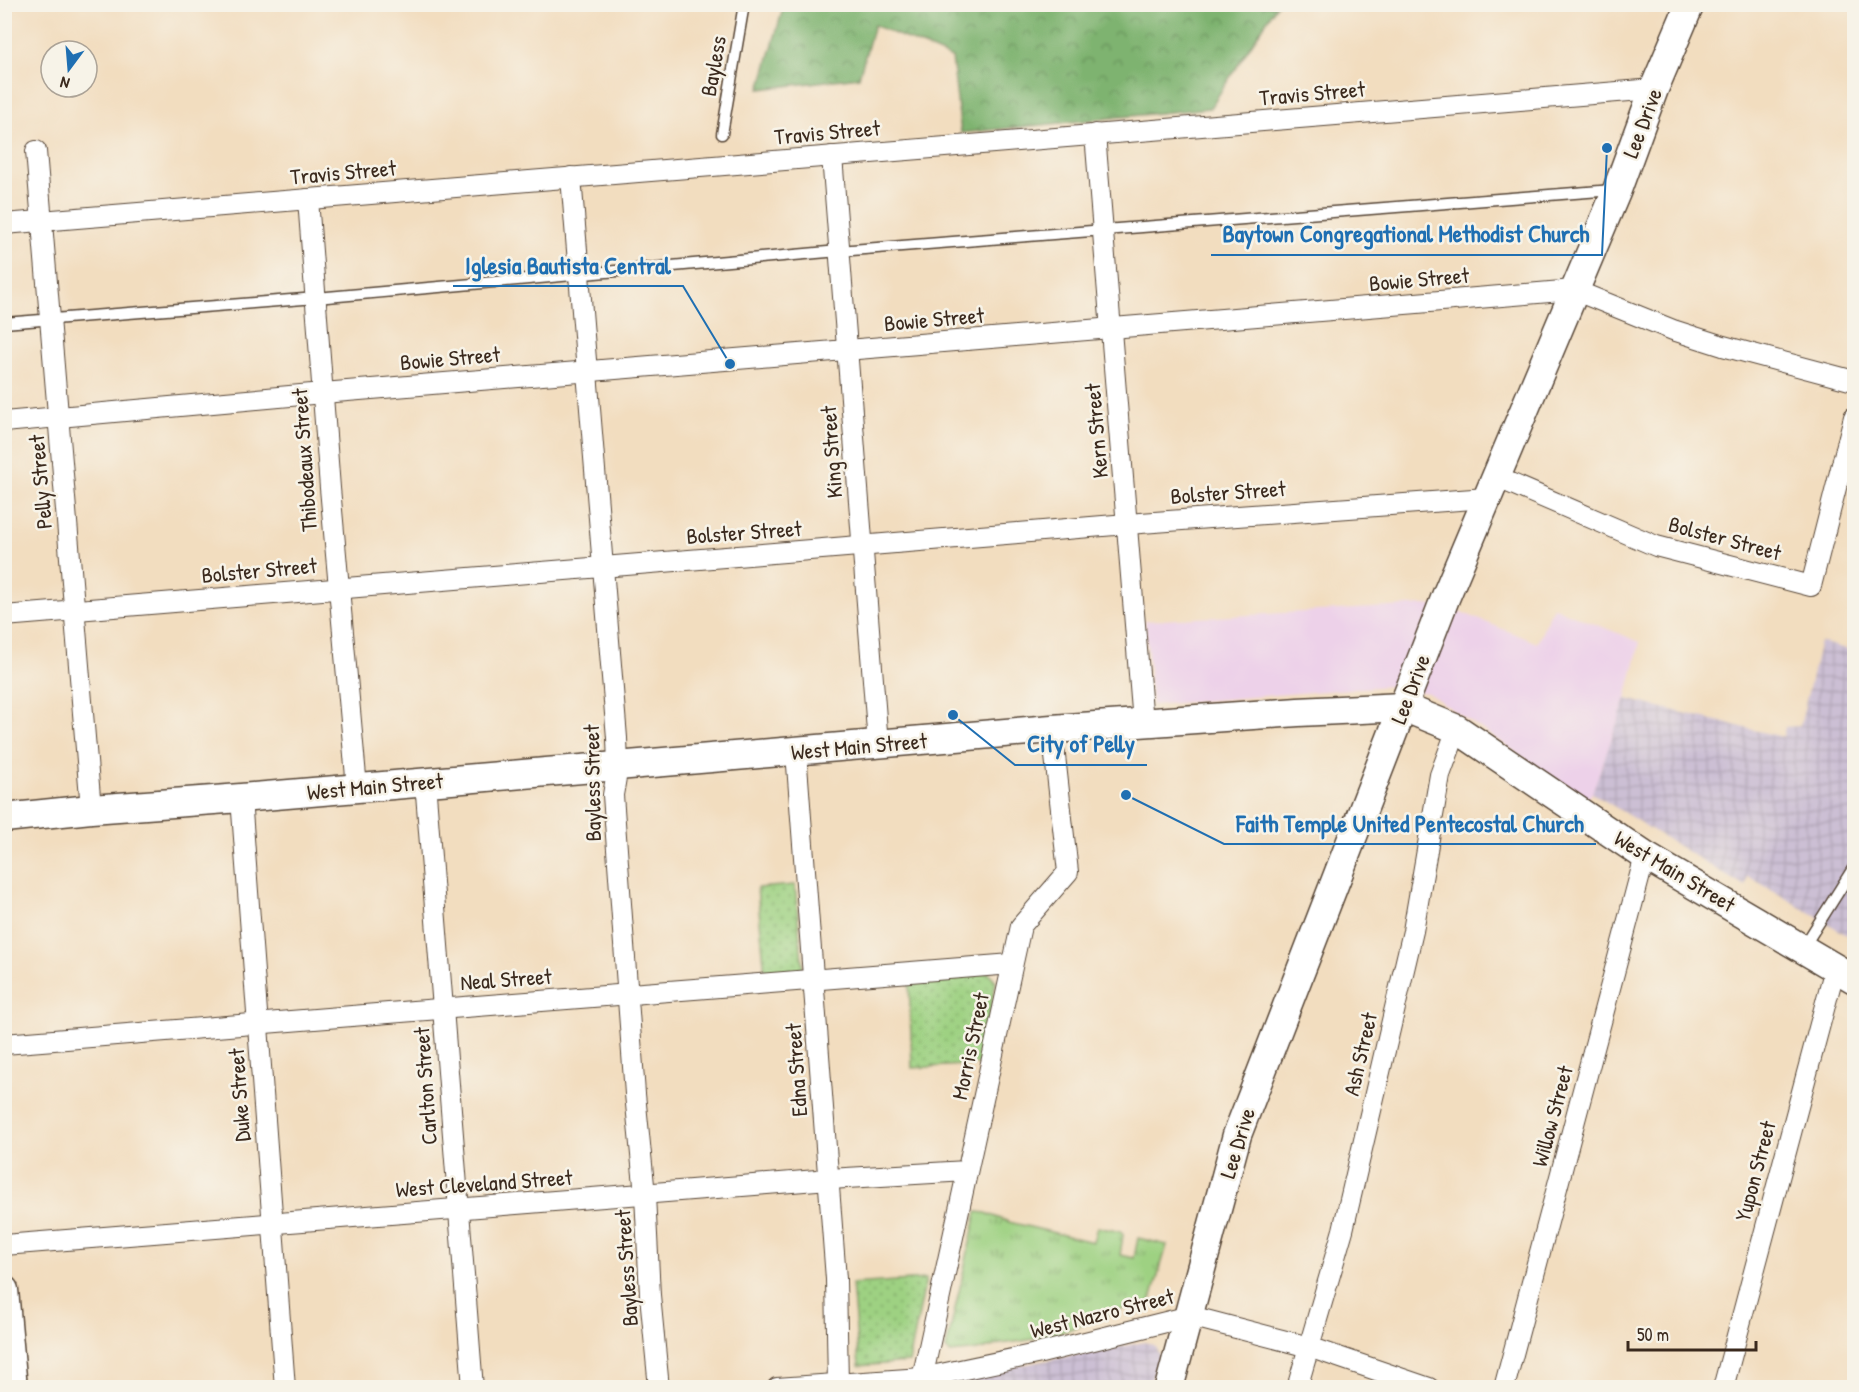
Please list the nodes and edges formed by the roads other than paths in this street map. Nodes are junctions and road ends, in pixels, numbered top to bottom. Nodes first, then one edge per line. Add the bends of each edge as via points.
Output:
1 (744, 4) edge
2 (1690, 4) edge
3 (1654, 89) junction
4 (722, 134) dead end
5 (1095, 134) junction
6 (36, 151) dead end
7 (832, 156) junction
8 (571, 177) junction
9 (1617, 190) junction
10 (308, 199) junction
11 (42, 221) junction
12 (4, 224) edge
13 (1103, 230) junction
14 (839, 251) junction
15 (580, 274) junction
16 (1574, 290) junction
17 (316, 298) junction
18 (50, 319) junction
19 (4, 322) edge
20 (1111, 329) junction
21 (848, 350) junction
22 (585, 371) junction
23 (1854, 381) edge
24 (323, 393) junction
25 (1854, 417) edge
26 (58, 418) junction
27 (4, 422) edge
28 (1492, 487) junction
29 (1127, 524) junction
30 (862, 546) junction
31 (603, 567) junction
32 (339, 588) junction
33 (74, 611) junction
34 (4, 616) edge
35 (1403, 707) junction
36 (1143, 723) junction
37 (1052, 729) junction
38 (1457, 729) junction
39 (878, 744) junction
40 (796, 752) junction
41 (618, 766) junction
42 (426, 782) junction
43 (357, 788) junction
44 (241, 798) junction
45 (91, 809) junction
46 (4, 818) edge
47 (1645, 856) junction
48 (1854, 867) edge
49 (1803, 948) junction
50 (1012, 964) junction
51 (1845, 973) edge
52 (813, 978) junction
53 (628, 994) junction
54 (443, 1008) junction
55 (258, 1025) junction
56 (4, 1044) edge
57 (967, 1171) junction
58 (829, 1179) junction
59 (645, 1195) junction
60 (459, 1209) junction
61 (273, 1225) junction
62 (4, 1245) edge
63 (4, 1290) edge
64 (1190, 1316) junction
65 (1309, 1347) junction
66 (921, 1383) edge
67 (838, 1384) junction
68 (13, 1388) edge
69 (285, 1388) edge
70 (473, 1388) edge
71 (659, 1388) edge
72 (777, 1388) edge
73 (1169, 1388) edge
74 (1297, 1388) edge
75 (1429, 1388) edge
76 (1504, 1388) edge
77 (1723, 1388) edge

1 - 4 lane, Bayless
2 - 3 main road, Lee Drive
3 - 5 street, Travis Street
3 - 9 main road, Lee Drive
5 - 7 street, Travis Street
5 - 13 street, Kern Street
6 - 11 street, Pelly Street
7 - 8 street, Travis Street
7 - 14 street, King Street
8 - 10 street, Travis Street
8 - 15 street, Bayless Street
9 - 13 lane
9 - 16 main road, Lee Drive
10 - 11 street, Travis Street
10 - 17 street, Thibodeaux Street
11 - 12 street, Travis Street
11 - 18 street, Pelly Street
13 - 14 lane
13 - 20 street, Kern Street
14 - 15 lane
14 - 21 street, King Street
15 - 17 lane
15 - 22 street, Bayless Street
16 - 20 street, Bowie Street
16 - 23 street, Bowie Street via 1693,337
16 - 28 main road, Lee Drive
17 - 18 lane
17 - 24 street, Thibodeaux Street
18 - 19 lane
18 - 26 street, Pelly Street
20 - 21 street, Bowie Street
20 - 29 street, Kern Street
21 - 22 street, Bowie Street
21 - 30 street, King Street
22 - 24 street, Bowie Street
22 - 31 street, Bayless Street
24 - 26 street, Bowie Street
24 - 32 street, Thibodeaux Street
25 - 28 street, Bolster Street via 1811,586 1656,546
26 - 27 street, Bowie Street
26 - 33 street, Pelly Street
28 - 29 street, Bolster Street
28 - 35 main road, Lee Drive
29 - 30 street, Bolster Street
29 - 36 street, Kern Street
30 - 31 street, Bolster Street
30 - 39 street, King Street
31 - 32 street, Bolster Street
31 - 41 street, Bayless Street
32 - 33 street, Bolster Street
32 - 43 street, Thibodeaux Street
33 - 34 street, Bolster Street
33 - 45 street, Pelly Street
35 - 36 main road, West Main Street
35 - 38 main road, West Main Street
35 - 64 main road, Lee Drive via 1237,1135
36 - 37 main road, West Main Street
37 - 39 main road, West Main Street
37 - 50 street, Morris Street via 1068,872 1021,926
38 - 47 main road, West Main Street
38 - 65 street, Ash Street via 1440,775 1413,931 1343,1230
39 - 40 main road, West Main Street
40 - 41 main road, West Main Street
40 - 52 street, Edna Street
41 - 42 main road, West Main Street
41 - 53 street, Bayless Street via 613,795
42 - 43 main road, West Main Street
42 - 54 street, Carlton Street
43 - 44 main road, West Main Street
44 - 45 main road, West Main Street
44 - 55 street, Duke Street
45 - 46 main road, West Main Street
47 - 49 main road, West Main Street
47 - 76 street, Willow Street
48 - 49 lane
49 - 51 main road, West Main Street
50 - 52 street, Neal Street
50 - 57 street, Morris Street
51 - 77 street, Yupon Street
52 - 53 street, Neal Street
52 - 58 street, Edna Street
53 - 54 street, Neal Street
53 - 59 street, Bayless Street
54 - 55 street, Neal Street
54 - 60 street, Carlton Street
55 - 56 street, Neal Street
55 - 61 street, Duke Street
57 - 58 street, West Cleveland Street
57 - 66 street, Morris Street
58 - 59 street, West Cleveland Street
58 - 67 street, Edna Street
59 - 60 street, West Cleveland Street
59 - 71 street, Bayless Street
60 - 61 street, West Cleveland Street
60 - 70 street, Carlton Street
61 - 62 street, West Cleveland Street
61 - 69 street, Duke Street
63 - 68 main road
64 - 65 street, West Nazro Street
64 - 66 street, West Nazro Street
64 - 73 main road, Lee Drive
65 - 74 street, Ash Street
65 - 75 street, West Nazro Street
66 - 67 street, West Nazro Street
67 - 72 street, West Nazro Street

